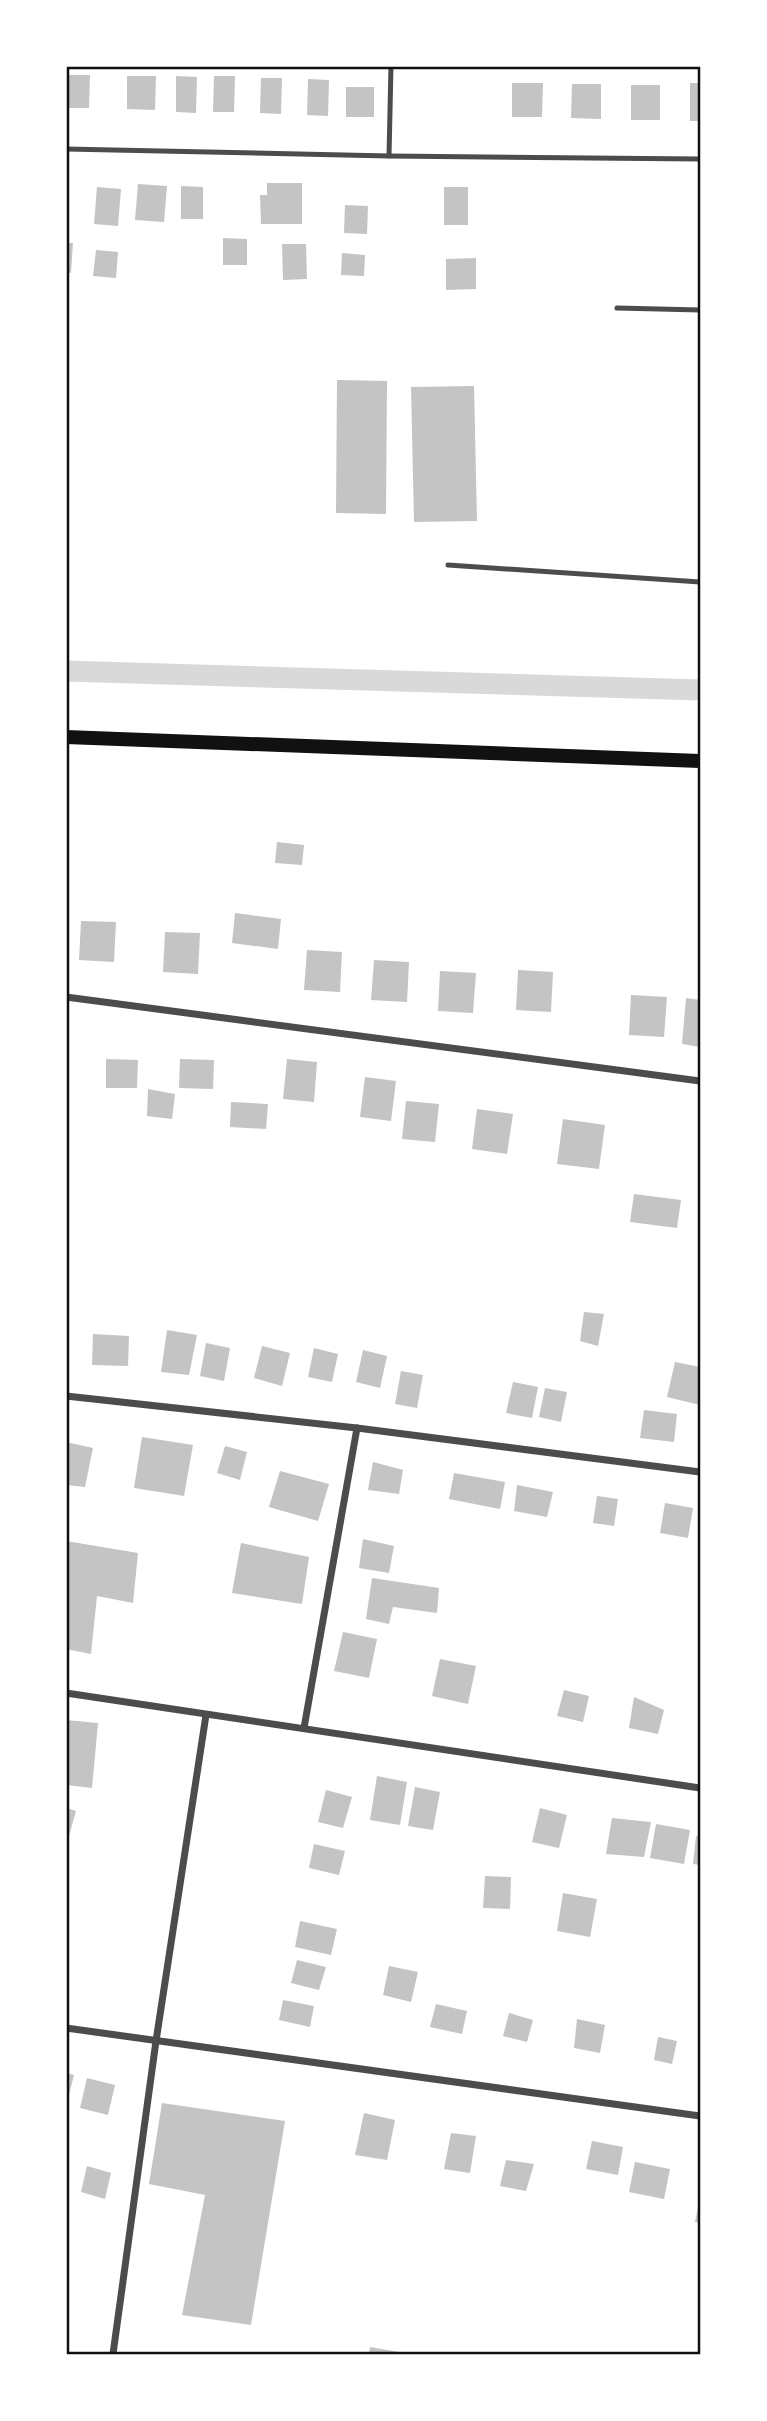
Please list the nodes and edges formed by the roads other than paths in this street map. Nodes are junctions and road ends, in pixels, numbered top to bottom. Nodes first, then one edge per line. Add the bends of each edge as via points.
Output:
1 (391, 66) edge
2 (66, 149) edge
3 (389, 156) junction
4 (701, 159) edge
5 (617, 308) dead end
6 (701, 310) edge
7 (448, 565) dead end
8 (701, 582) edge
9 (66, 737) edge
10 (701, 761) edge
11 (66, 997) edge
12 (701, 1081) edge
13 (66, 1396) edge
14 (358, 1428) junction
15 (701, 1472) edge
16 (66, 1693) edge
17 (206, 1714) junction
18 (304, 1728) junction
19 (701, 1788) edge
20 (66, 2028) edge
21 (156, 2041) junction
22 (701, 2116) edge
23 (113, 2354) edge

1 - 3 lane
2 - 3 lane
3 - 4 lane
5 - 6 lane
7 - 8 lane
9 - 10 main road
11 - 12 street
13 - 14 street
14 - 15 street
14 - 18 street
16 - 17 street
17 - 18 street
17 - 21 street
18 - 19 street
20 - 21 street
21 - 22 street
21 - 23 street

